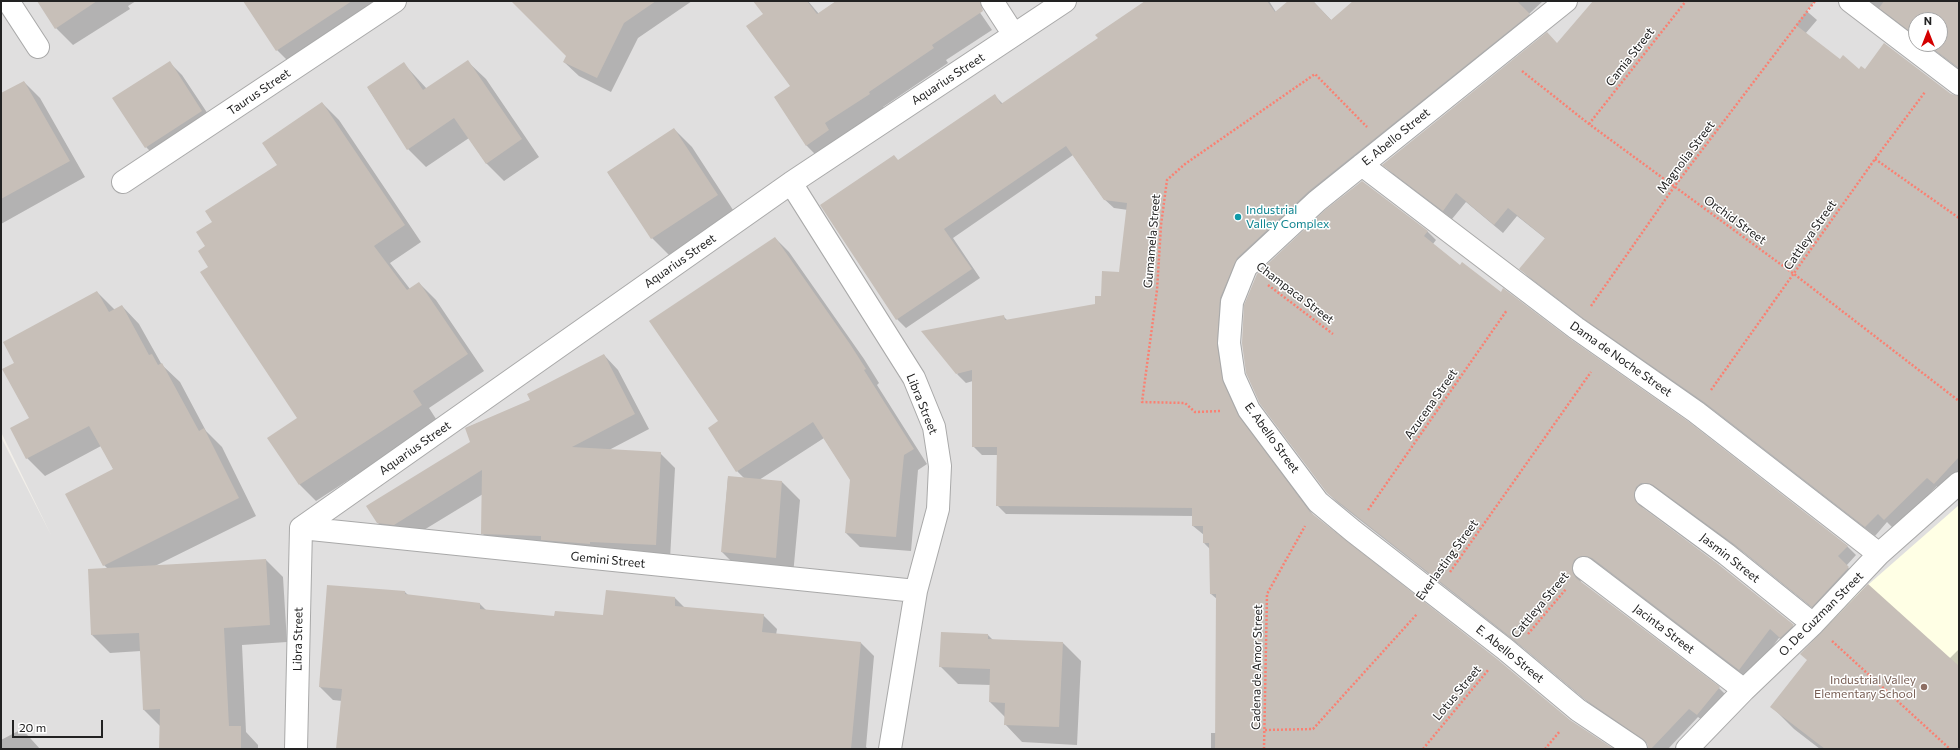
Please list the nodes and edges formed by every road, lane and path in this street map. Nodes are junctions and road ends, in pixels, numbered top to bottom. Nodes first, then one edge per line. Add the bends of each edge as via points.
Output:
1 (8, 1) edge
2 (395, 1) edge
3 (992, 1) edge
4 (1065, 1) edge
5 (1566, 1) edge
6 (1686, 1) edge
7 (1815, 1) edge
8 (1850, 1) edge
9 (1014, 35) junction
10 (38, 47) dead end
11 (1500, 54) junction
12 (1942, 71) junction
13 (1959, 84) edge
14 (1589, 124) junction
15 (1386, 146) junction
16 (1875, 159) junction
17 (1362, 165) junction
18 (123, 182) dead end
19 (791, 183) junction
20 (1674, 187) junction
21 (1959, 218) edge
22 (1246, 267) junction
23 (1794, 274) junction
24 (1523, 285) junction
25 (1576, 328) junction
26 (1333, 334) dead end
27 (1608, 350) junction
28 (1959, 401) edge
29 (1249, 410) junction
30 (1696, 412) junction
31 (1959, 483) edge
32 (1646, 495) dead end
33 (1318, 502) junction
34 (301, 528) junction
35 (1353, 531) junction
36 (1880, 554) junction
37 (1584, 568) joint
38 (916, 591) junction
39 (1434, 594) junction
40 (1813, 624) junction
41 (1508, 652) junction
42 (1744, 690) junction
43 (1265, 730) junction
44 (296, 749) edge
45 (890, 749) edge
46 (1264, 749) edge
47 (1423, 749) edge
48 (1636, 749) edge
49 (1687, 749) edge
50 (1950, 749) edge

1 - 10 street
2 - 18 street, Taurus Street
3 - 9 street
4 - 9 street, Aquarius Street
5 - 11 street, E. Abello Street
6 - 14 path, Camia Street
7 - 20 path, Magnolia Street
8 - 12 street
9 - 19 street, Aquarius Street
11 - 14 path, Orchid Street
11 - 15 street, E. Abello Street
12 - 13 street
12 - 16 path, Cattleya Street
14 - 20 path, Orchid Street
15 - 17 street, E. Abello Street
15 - 29 path, Gumamela Street via 1315,74 1185,164 1167,180 1157,290 1142,402 1185,403 1195,412
16 - 21 path
16 - 23 path, Cattleya Street
17 - 22 street, E. Abello Street via 1317,201
17 - 24 street, Dama de Noche Street
19 - 34 street, Aquarius Street
19 - 38 street, Libra Street via 914,378 934,428 940,466 938,509
20 - 23 path, Orchid Street
20 - 25 path, Magnolia Street
22 - 26 path, Champaca Street
22 - 29 street, E. Abello Street via 1232,302 1229,343 1234,377
23 - 28 path, Orchid Street
23 - 30 path, Cattleya Street
24 - 25 street, Dama de Noche Street
24 - 35 path, Azucena Street
25 - 27 street, Dama de Noche Street
27 - 30 street, Dama de Noche Street
27 - 39 path, Everlasting Street
29 - 33 street, E. Abello Street
30 - 36 street, Dama de Noche Street
31 - 36 street, O. De Guzman Street
32 - 40 street, Jasmin Street via 1726,554
33 - 35 street, E. Abello Street
33 - 43 path, Cadena de Amor Street via 1267,594
34 - 38 street, Gemini Street
34 - 44 street, Libra Street
35 - 39 street, E. Abello Street
36 - 40 street, O. De Guzman Street
37 - 41 path, Cattleya Street
37 - 42 street, Jacinta Street
38 - 45 street, Libra Street
39 - 41 street, E. Abello Street
39 - 43 path, Everlasting Street via 1313,729
40 - 42 street, O. De Guzman Street
40 - 50 path
41 - 47 path, Lotus Street
41 - 48 street, E. Abello Street via 1578,710
42 - 49 street, O. De Guzman Street
43 - 46 path, Cadena de Amor Street

